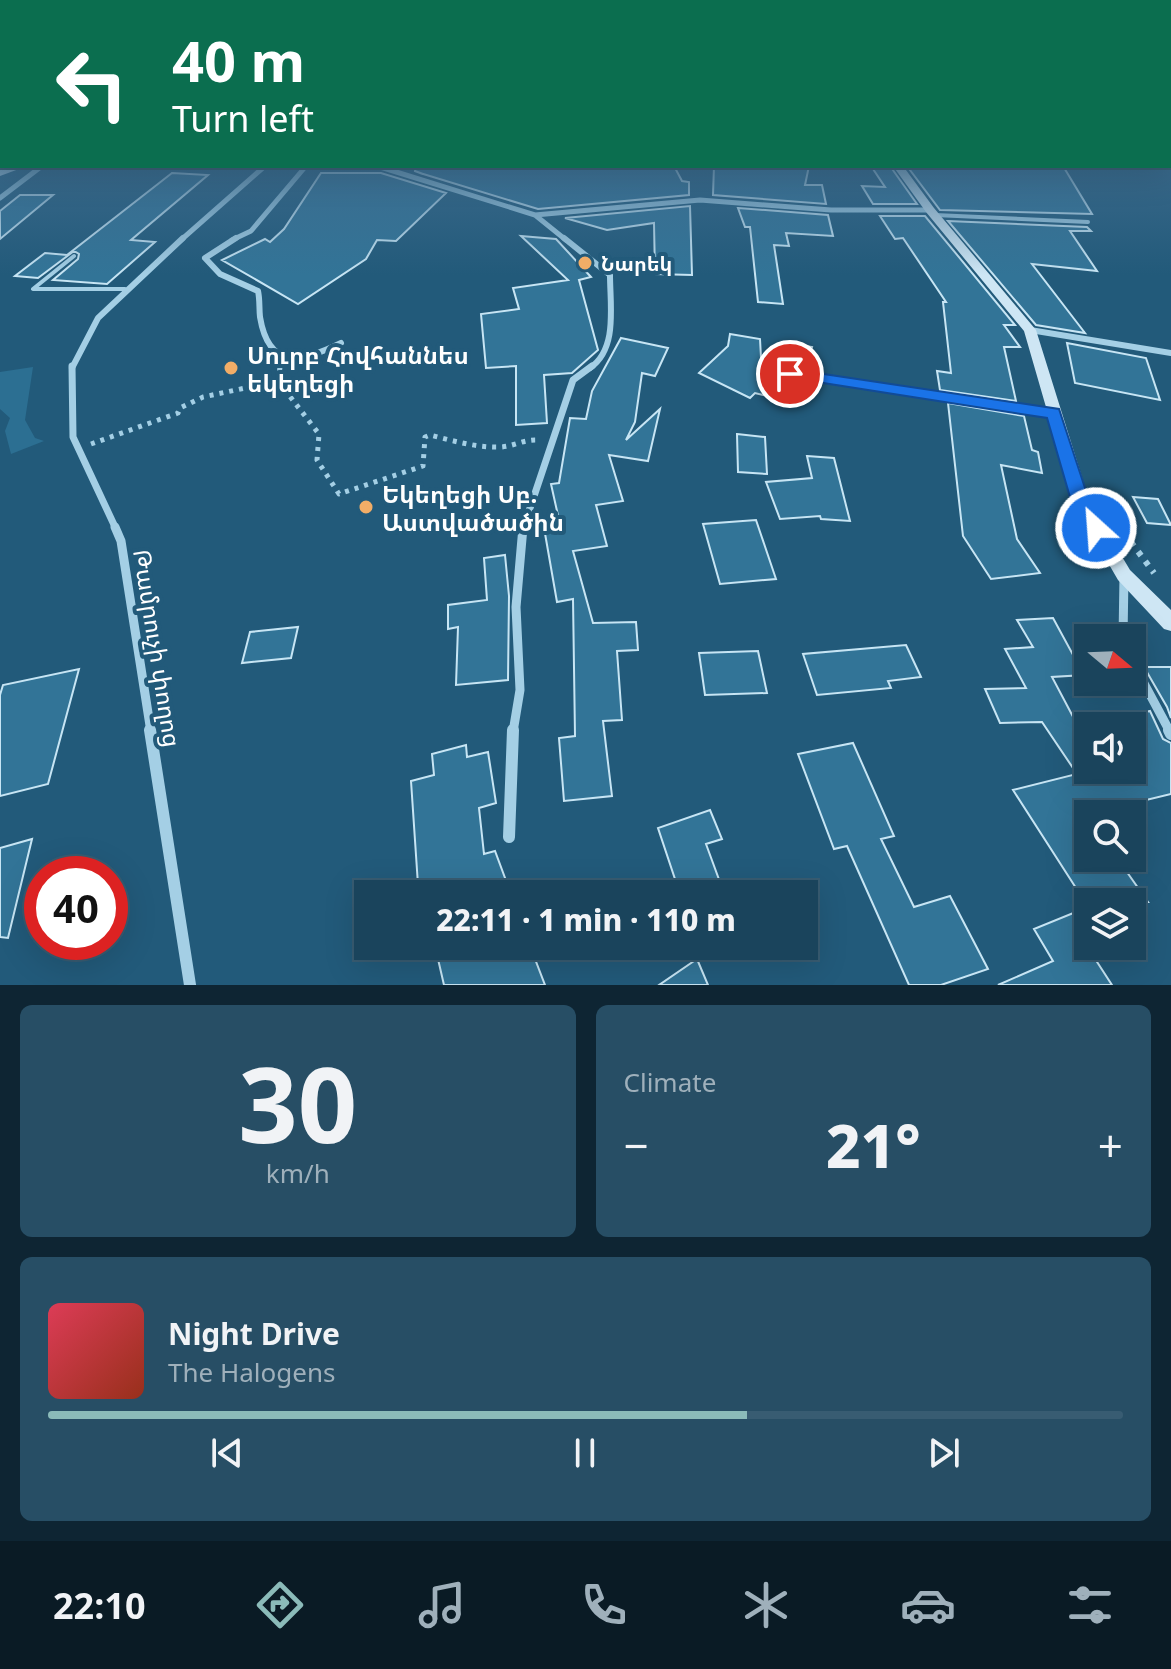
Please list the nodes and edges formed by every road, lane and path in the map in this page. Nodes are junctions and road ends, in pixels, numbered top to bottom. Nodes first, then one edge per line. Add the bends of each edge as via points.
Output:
1 (20, 183) edge
2 (246, 183) edge
3 (292, 183) edge
4 (432, 183) edge
5 (910, 183) edge
6 (0, 198) edge
7 (932, 213) junction
8 (535, 215) junction
9 (1088, 222) dead end
10 (74, 256) dead end
11 (125, 289) junction
12 (1030, 330) junction
13 (341, 343) dead end
14 (1171, 353) edge
15 (282, 358) junction
16 (790, 374) dead end
17 (278, 381) junction
18 (1054, 413) junction
19 (552, 443) junction
20 (79, 448) junction
21 (1124, 575) junction
22 (1171, 623) edge
23 (1123, 624) edge
24 (1146, 687) edge
25 (1171, 734) edge
26 (509, 837) dead end
27 (190, 985) edge

1 - 6 street
2 - 11 street, Թամրուչի փողոց
3 - 15 street via 251,231 205,258 216,272 258,291 260,322
4 - 8 street
5 - 7 street
7 - 8 street via 700,200
7 - 9 lane
7 - 12 street
8 - 19 street via 610,275 609,340 600,361 573,380
10 - 11 lane via 33,289
11 - 20 street, Թամրուչի փողոց via 98,318 72,366 73,437
12 - 14 street
12 - 18 street
13 - 15 street via 306,360
15 - 17 path
16 - 18 lane
17 - 19 path via 319,434 317,460 339,494 423,466 425,437 430,435 463,445 506,447 523,439
17 - 20 path via 203,397 178,413
18 - 21 street via 1082,504
19 - 26 street via 523,525 518,558 520,690 510,750
20 - 27 street, Թամրուչի փողոց via 121,541
21 - 22 street
21 - 23 street
24 - 25 street

